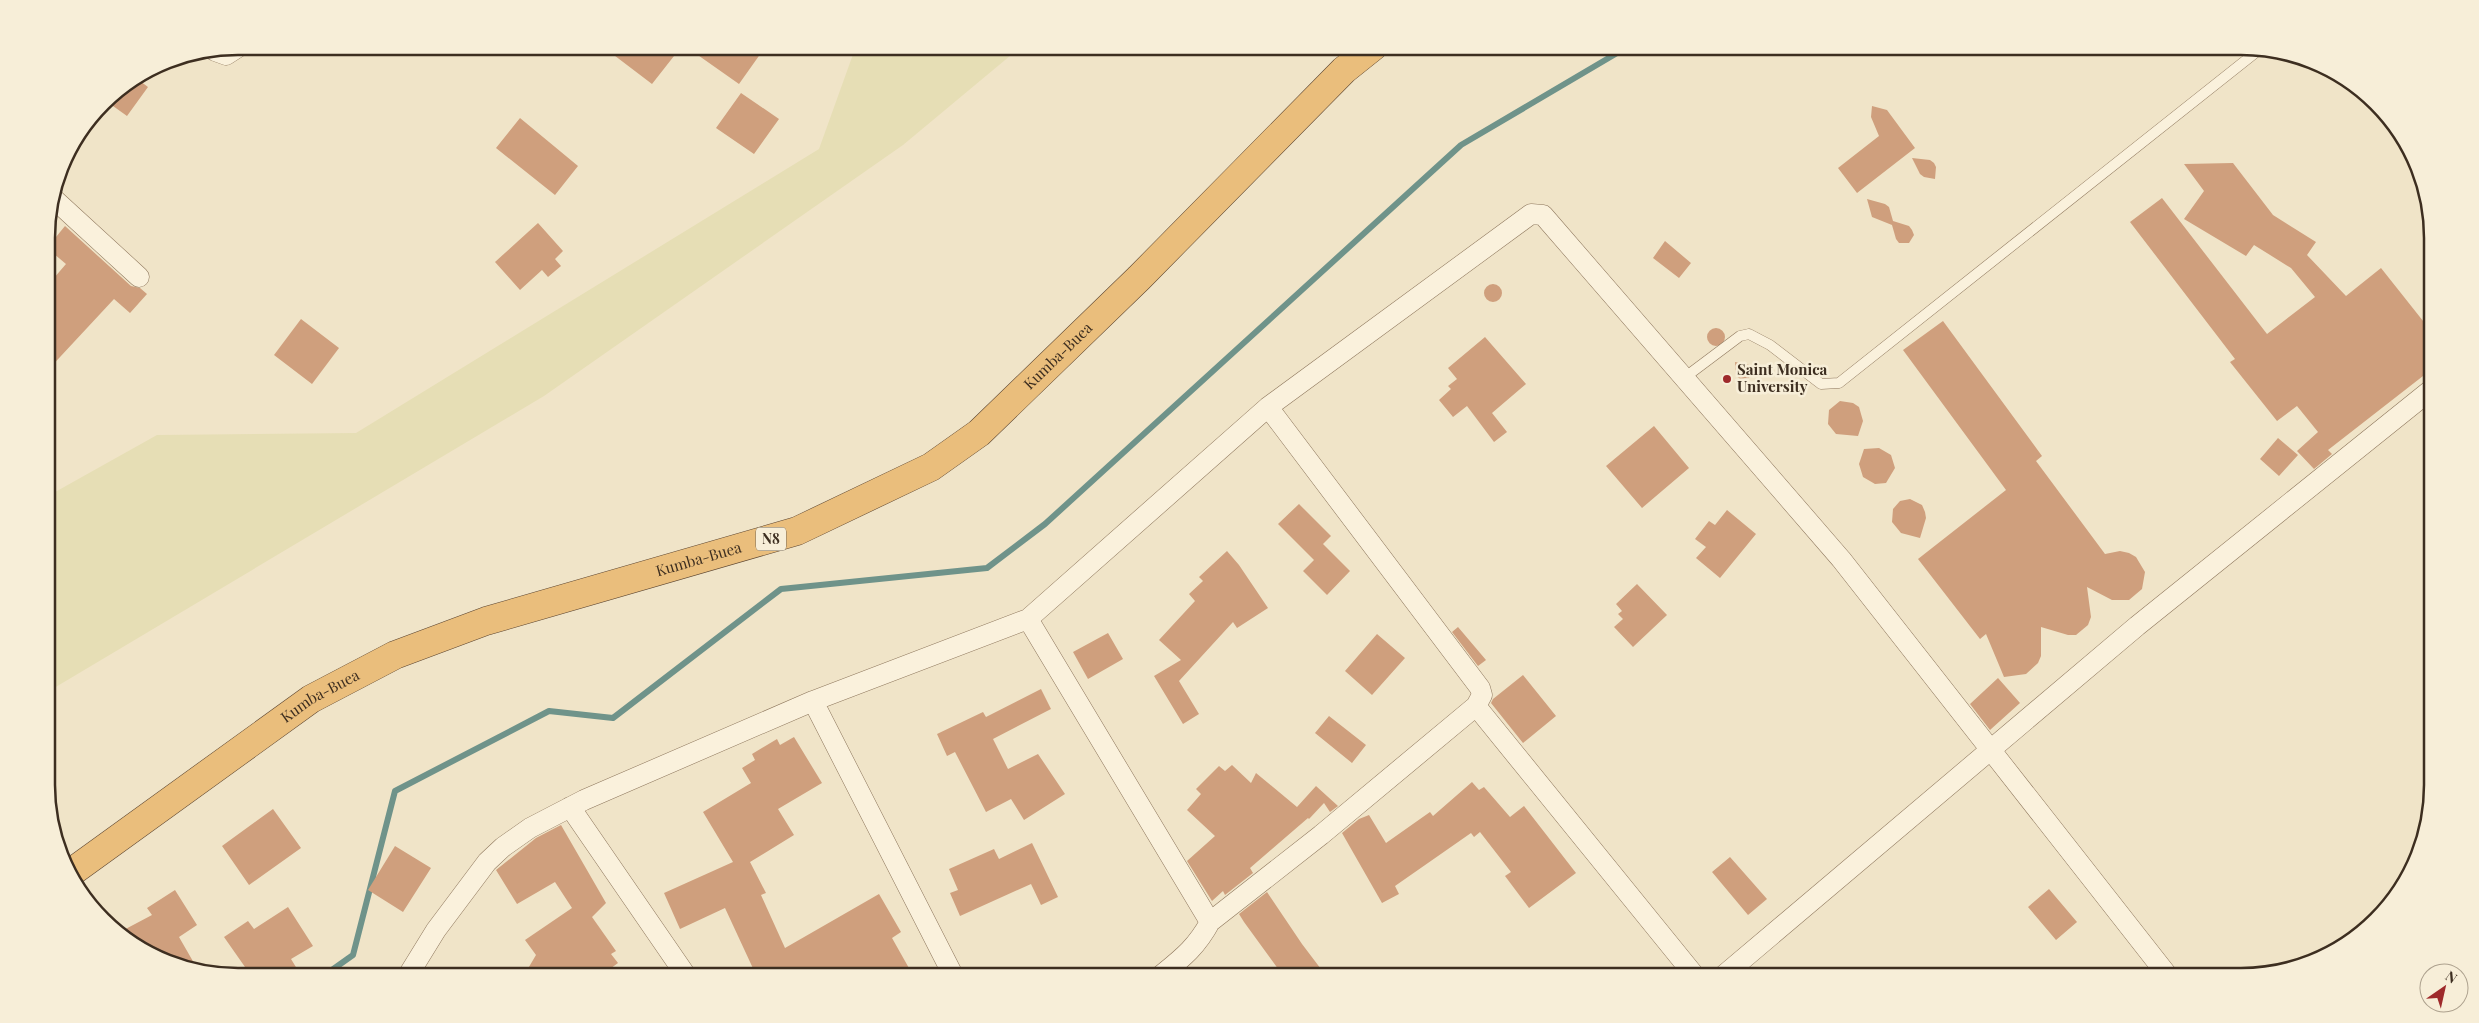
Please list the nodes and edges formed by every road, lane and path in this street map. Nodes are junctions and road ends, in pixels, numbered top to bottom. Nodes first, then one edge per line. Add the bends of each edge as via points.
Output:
1 (1363, 55) edge
2 (2252, 55) edge
3 (59, 203) edge
4 (139, 277) dead end
5 (1684, 378) junction
6 (2424, 395) edge
7 (1268, 407) junction
8 (1028, 619) junction
9 (813, 701) junction
10 (1476, 706) junction
11 (1992, 749) junction
12 (570, 807) junction
13 (75, 869) edge
14 (1210, 922) junction
15 (413, 968) edge
16 (681, 968) edge
17 (949, 968) edge
18 (1169, 968) edge
19 (1689, 968) edge
20 (1732, 968) edge
21 (2162, 968) edge

1 - 13 highway, Kumba-Buea / N8 via 979,432 931,467 798,531 486,621 395,655 311,698
2 - 5 lane via 1839,383 1821,384 1770,345 1749,334 1740,336
3 - 4 street
5 - 7 street via 1539,213 1531,214
5 - 11 street via 1841,559
6 - 11 street via 2137,626
7 - 8 street
7 - 10 street via 1480,688 1482,695
8 - 9 street
8 - 14 street
9 - 12 street
9 - 17 street
10 - 14 street
10 - 19 street
11 - 20 street
11 - 21 street
12 - 15 street via 530,828 487,862 436,930
12 - 16 street
14 - 18 street via 1199,942

